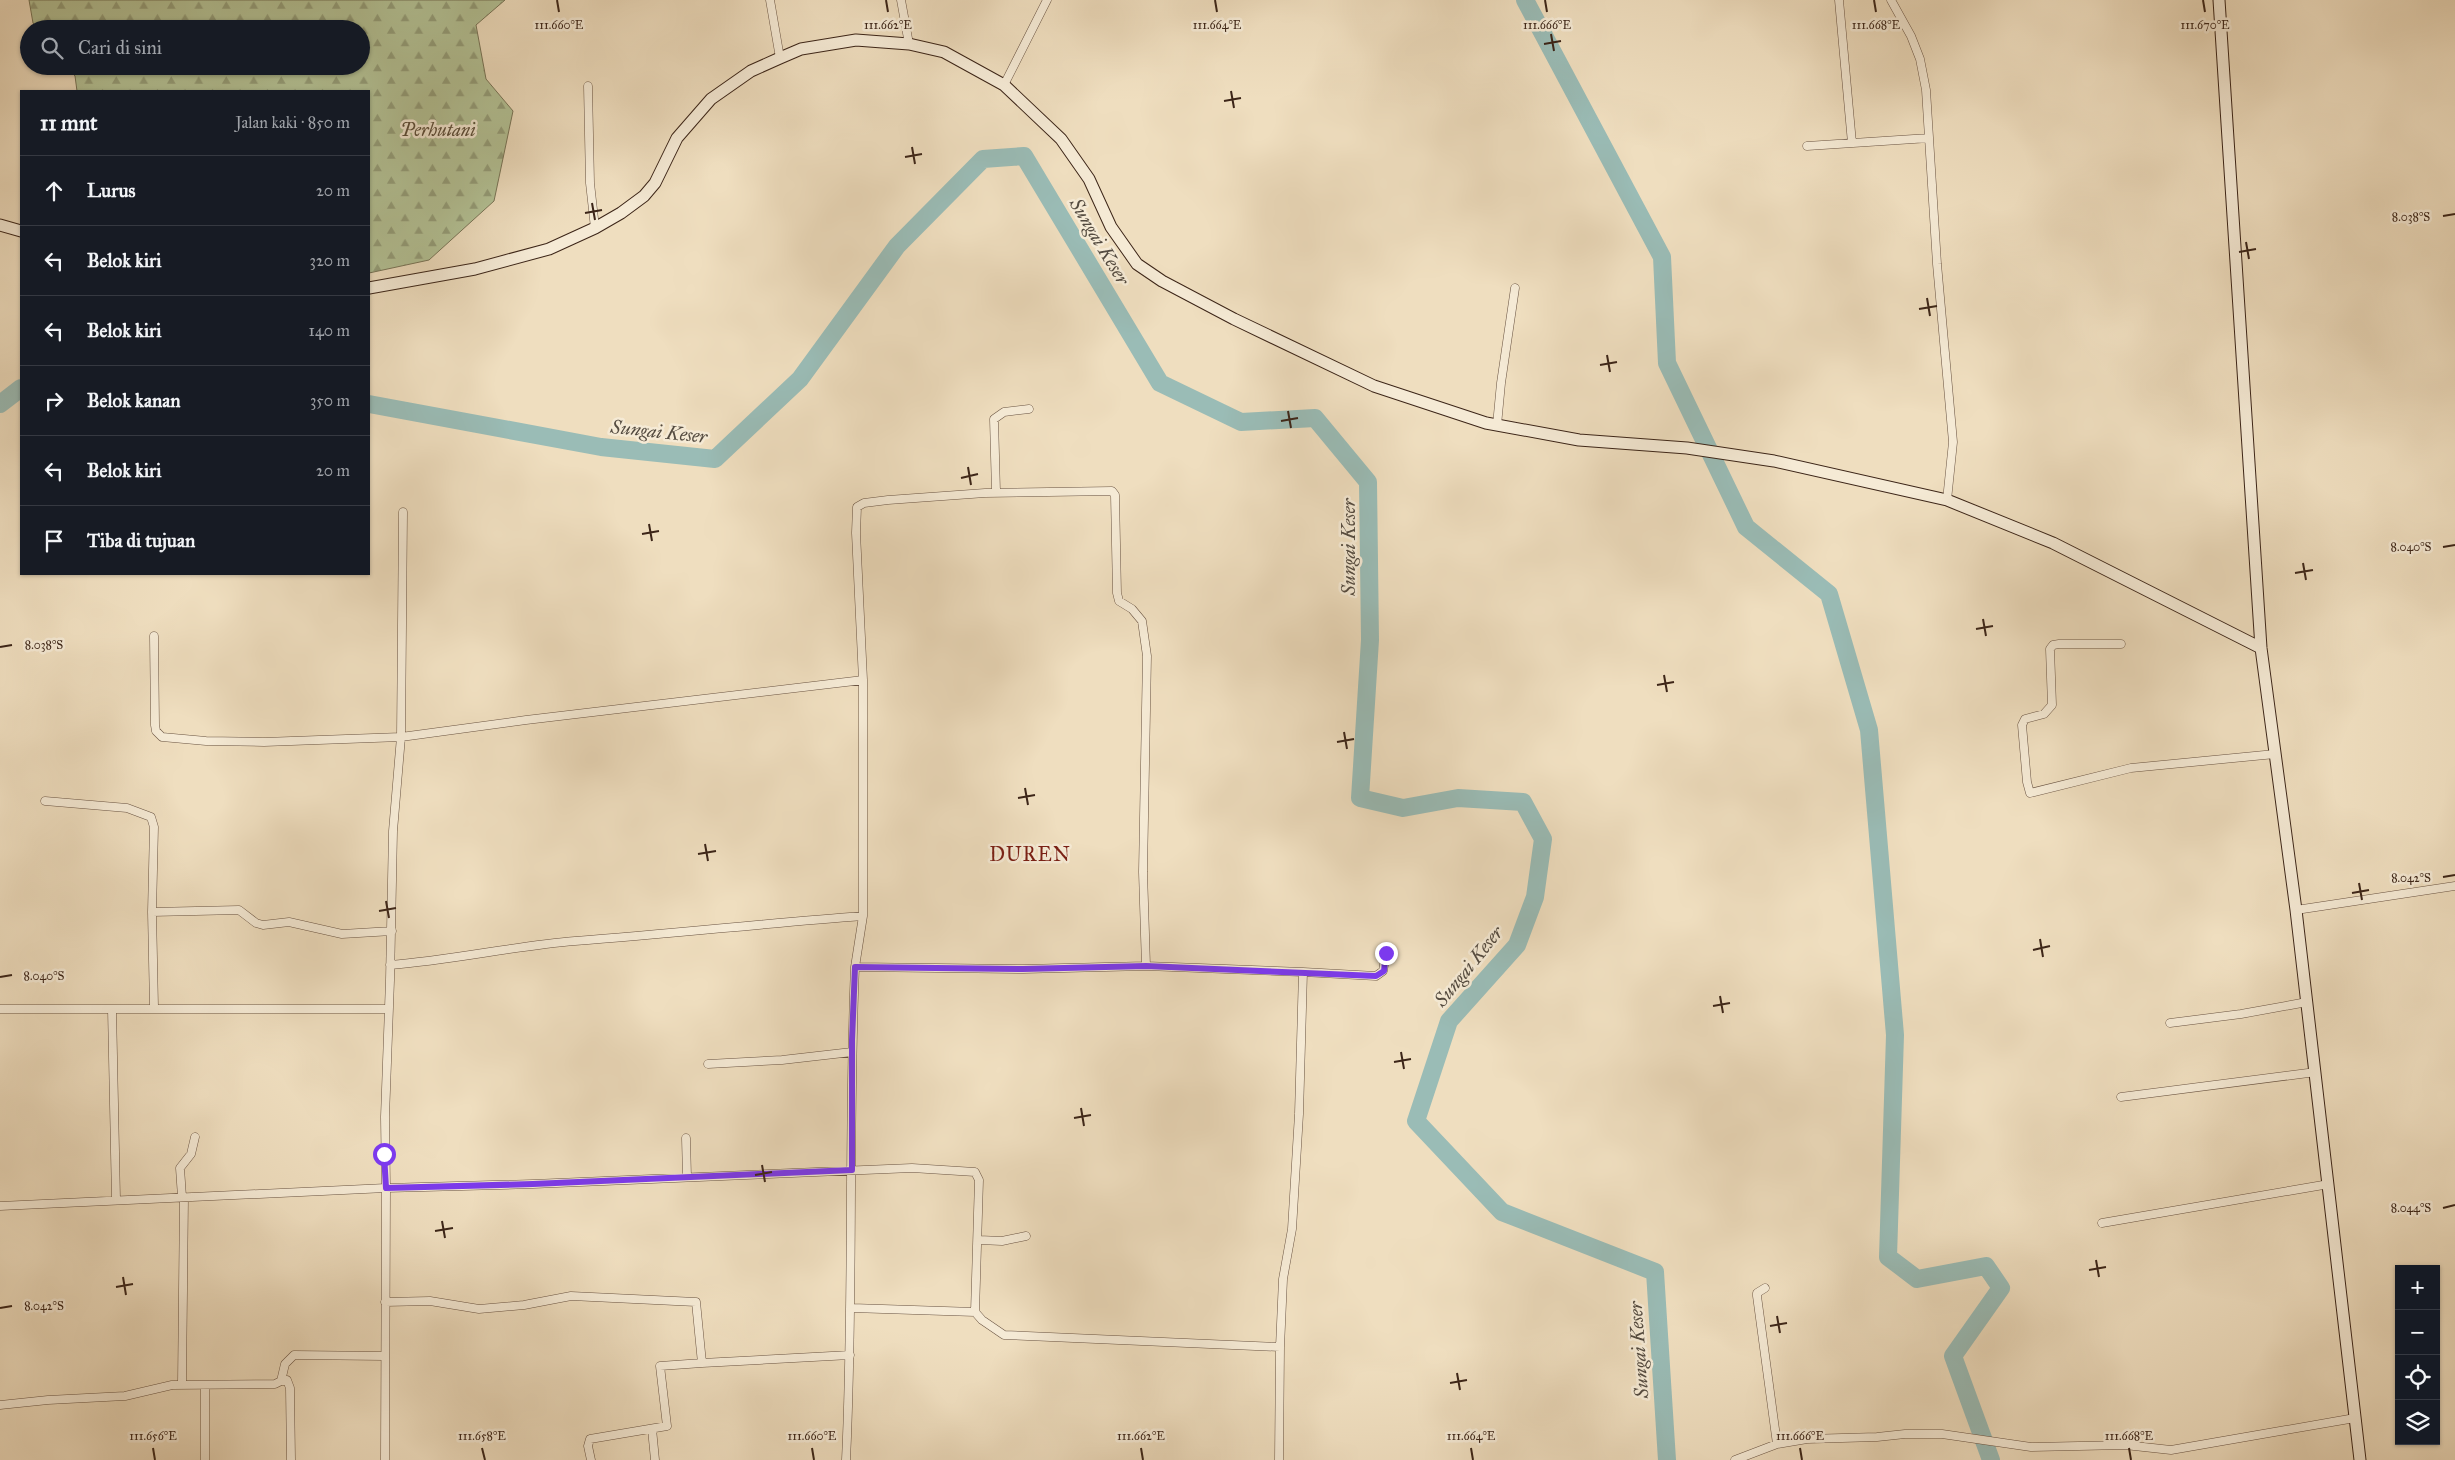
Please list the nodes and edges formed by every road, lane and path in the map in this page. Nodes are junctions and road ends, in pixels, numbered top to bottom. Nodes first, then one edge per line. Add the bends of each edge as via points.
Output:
1 (770, 0) edge
2 (901, 0) edge
3 (1047, 0) edge
4 (1839, 0) edge
5 (1891, 0) edge
6 (2219, 0) edge
7 (909, 44) junction
8 (780, 58) junction
9 (588, 86) dead end
10 (1004, 86) junction
11 (1929, 138) junction
12 (1852, 143) junction
13 (1807, 146) dead end
14 (0, 225) edge
15 (595, 228) junction
16 (20, 231) edge
17 (370, 288) edge
18 (1516, 288) dead end
19 (1030, 409) dead end
20 (1497, 425) junction
21 (996, 492) junction
22 (1947, 500) junction
23 (403, 512) dead end
24 (154, 636) dead end
25 (2122, 644) dead end
26 (2261, 648) junction
27 (863, 680) junction
28 (401, 737) junction
29 (2275, 754) junction
30 (45, 801) dead end
31 (2455, 886) edge
32 (2296, 910) junction
33 (152, 912) junction
34 (864, 916) junction
35 (392, 931) junction
36 (1386, 953) dead end
37 (390, 965) junction
38 (1146, 966) junction
39 (855, 967) junction
40 (1303, 972) junction
41 (2307, 1002) junction
42 (154, 1008) junction
43 (0, 1009) edge
44 (112, 1009) junction
45 (389, 1009) junction
46 (2170, 1023) dead end
47 (852, 1052) junction
48 (708, 1064) dead end
49 (2316, 1072) junction
50 (2121, 1097) dead end
51 (195, 1137) dead end
52 (686, 1138) dead end
53 (852, 1170) junction
54 (687, 1178) junction
55 (2329, 1184) junction
56 (386, 1188) junction
57 (183, 1197) junction
58 (116, 1199) junction
59 (0, 1206) edge
60 (2102, 1223) dead end
61 (1026, 1236) dead end
62 (979, 1240) junction
63 (1765, 1288) dead end
64 (384, 1302) junction
65 (852, 1308) junction
66 (975, 1312) junction
67 (1280, 1347) junction
68 (384, 1356) junction
69 (850, 1356) junction
70 (702, 1363) junction
71 (280, 1380) junction
72 (182, 1384) junction
73 (205, 1385) junction
74 (0, 1405) edge
75 (2355, 1418) junction
76 (652, 1429) junction
77 (1778, 1444) junction
78 (206, 1460) edge
79 (291, 1460) edge
80 (385, 1460) edge
81 (591, 1460) edge
82 (655, 1460) edge
83 (846, 1460) edge
84 (1279, 1460) edge
85 (1735, 1460) edge
86 (2360, 1460) edge

1 - 8 street
2 - 7 street
3 - 10 street
4 - 12 street
5 - 11 street via 1920,59
6 - 26 street
7 - 8 street via 856,40 801,49
7 - 10 street via 944,52
8 - 15 street via 751,71 711,100 677,138 655,183 644,196
9 - 15 street via 590,183
10 - 20 street via 1060,139 1089,179 1111,227 1137,264 1234,320 1374,386 1445,412
11 - 12 street
11 - 22 street via 1952,442
12 - 13 street
14 - 16 street
15 - 17 street via 549,249 475,270
18 - 20 street
19 - 21 street via 1004,412 994,420
20 - 22 street via 1579,440 1715,451
21 - 27 street via 888,500 857,507
21 - 38 street via 1108,489 1115,495 1117,593 1119,600 1142,621 1147,656 1143,872
22 - 26 street via 2053,543
23 - 28 street
24 - 28 street via 155,725 162,737 264,742
25 - 29 street via 2059,644 2050,648 2052,705 2044,714 2025,718 2022,724 2030,792 2130,768
26 - 29 street
27 - 28 street
27 - 34 street
28 - 35 street via 393,831
29 - 32 street
30 - 33 street via 127,808 151,817 154,827
31 - 32 street
32 - 41 street
33 - 35 street via 239,910 256,924 263,925 289,922 342,934
33 - 42 street
34 - 37 street via 714,927 616,940 574,941
34 - 39 street
35 - 37 street
36 - 40 street via 1384,971 1376,976
37 - 45 street
38 - 39 street via 1023,969
38 - 40 street
39 - 47 street
40 - 67 street via 1292,1229 1283,1279
41 - 46 street
41 - 49 street
42 - 44 street
42 - 45 street
43 - 44 street
44 - 58 street
45 - 56 street via 384,1117
47 - 48 street
47 - 53 street
49 - 50 street
49 - 55 street
51 - 57 street via 191,1154 180,1168
52 - 54 street
53 - 54 street
53 - 62 street via 912,1168 975,1172 980,1180
53 - 65 street
54 - 56 street
55 - 60 street
55 - 75 street
56 - 57 street
56 - 64 street
57 - 58 street
57 - 72 street
58 - 59 street
61 - 62 street via 1002,1241
62 - 66 street
63 - 77 street via 1757,1296
64 - 68 street
64 - 70 street via 430,1301 479,1309 570,1296 696,1302
65 - 66 street
65 - 69 street
66 - 67 street via 1004,1335
67 - 84 street
68 - 71 street via 298,1354 288,1360
68 - 80 street
69 - 70 street
69 - 83 street
70 - 76 street via 660,1366 668,1424
71 - 73 street via 274,1384
71 - 79 street via 287,1380 290,1388
72 - 73 street
72 - 74 street via 125,1396
73 - 78 street
75 - 77 street via 2178,1449 2125,1445 2031,1447 1942,1434 1807,1439
75 - 86 street
76 - 81 street via 590,1439
76 - 82 street
77 - 85 street

